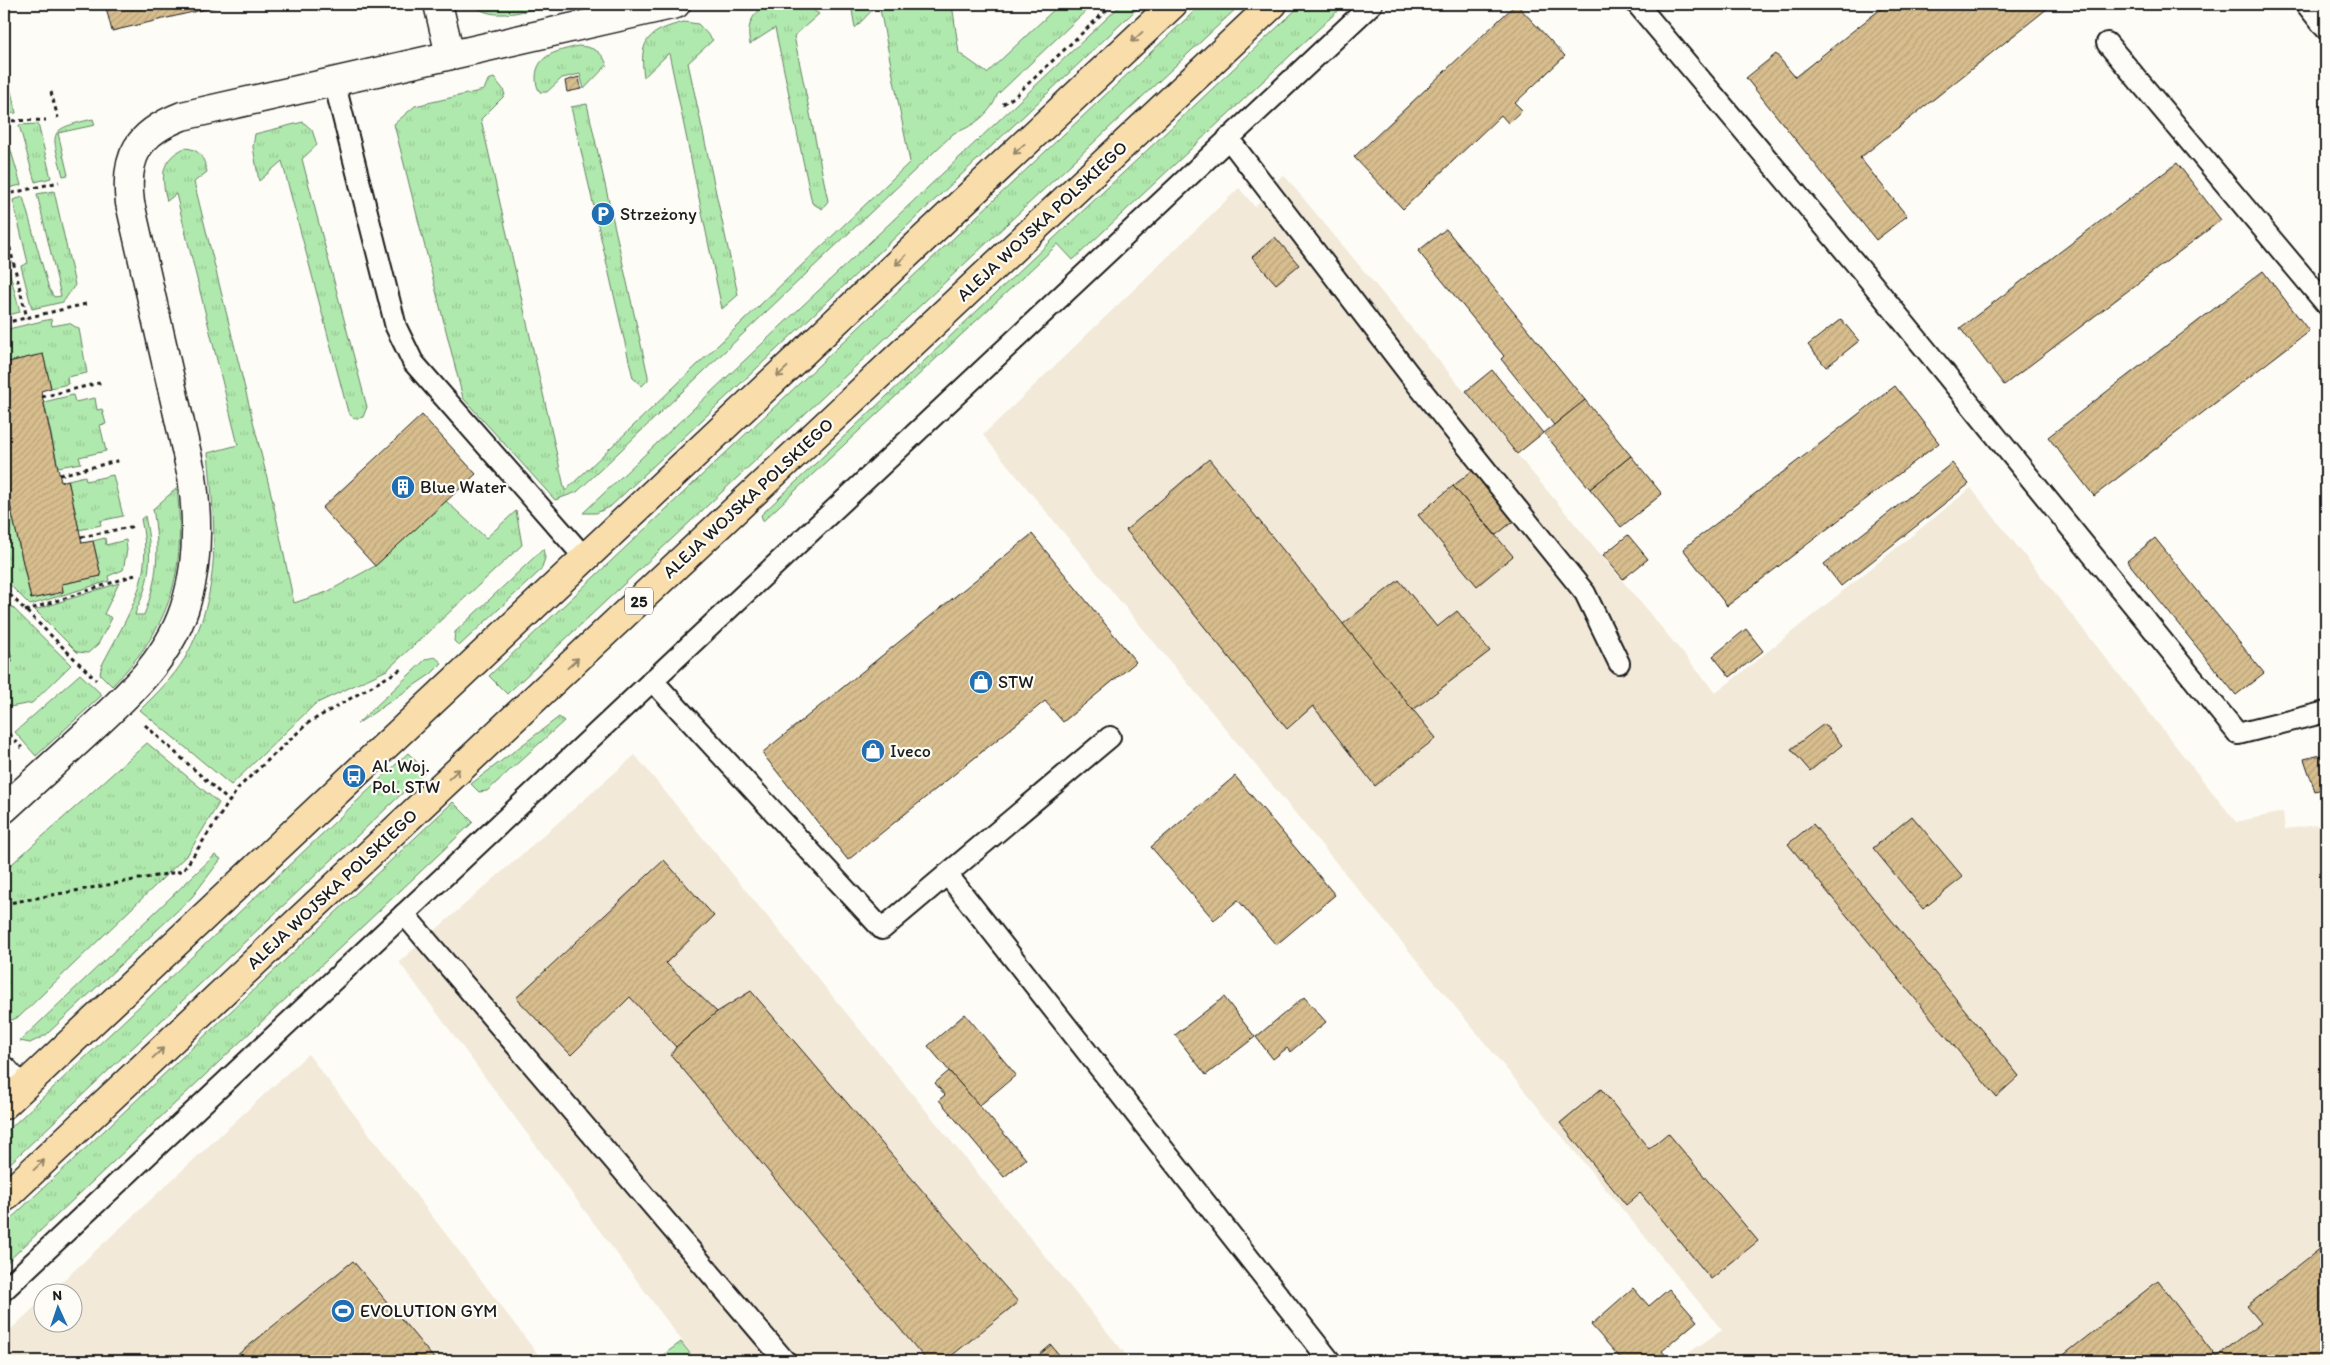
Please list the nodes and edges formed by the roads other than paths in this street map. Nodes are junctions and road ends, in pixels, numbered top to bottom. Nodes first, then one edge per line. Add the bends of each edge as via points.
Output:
1 (438, 4) edge
2 (676, 4) edge
3 (1173, 4) edge
4 (1272, 4) edge
5 (1372, 4) edge
6 (1637, 4) edge
7 (2306, 4) edge
8 (2326, 29) edge
9 (2107, 43) dead end
10 (450, 55) junction
11 (334, 81) junction
12 (1228, 138) junction
13 (2326, 304) edge
14 (585, 558) junction
15 (1619, 663) dead end
16 (652, 680) junction
17 (2326, 712) edge
18 (1110, 737) dead end
19 (4, 809) edge
20 (947, 874) junction
21 (404, 914) junction
22 (9, 1089) edge
23 (4, 1198) edge
24 (4, 1290) edge
25 (784, 1361) edge
26 (1330, 1361) edge

1 - 10 street
2 - 10 street
3 -> 14 main road
23 -> 4 main road, ALEJA WOJSKA POLSKIEGO / 25
5 - 12 lane
6 - 17 lane via 1866,276 2238,734
7 - 8 lane
9 - 13 lane
10 - 11 street
11 - 14 lane via 403,345 427,378
11 - 19 street via 182,116 148,134 135,150 129,166 130,203 192,476 197,510 194,572 177,627 148,673
12 - 15 lane via 1416,383 1585,593
12 - 16 lane
14 - 22 main road
16 - 20 lane via 882,928
16 - 21 lane
18 - 20 lane
20 - 26 lane
21 - 24 lane
21 - 25 lane

